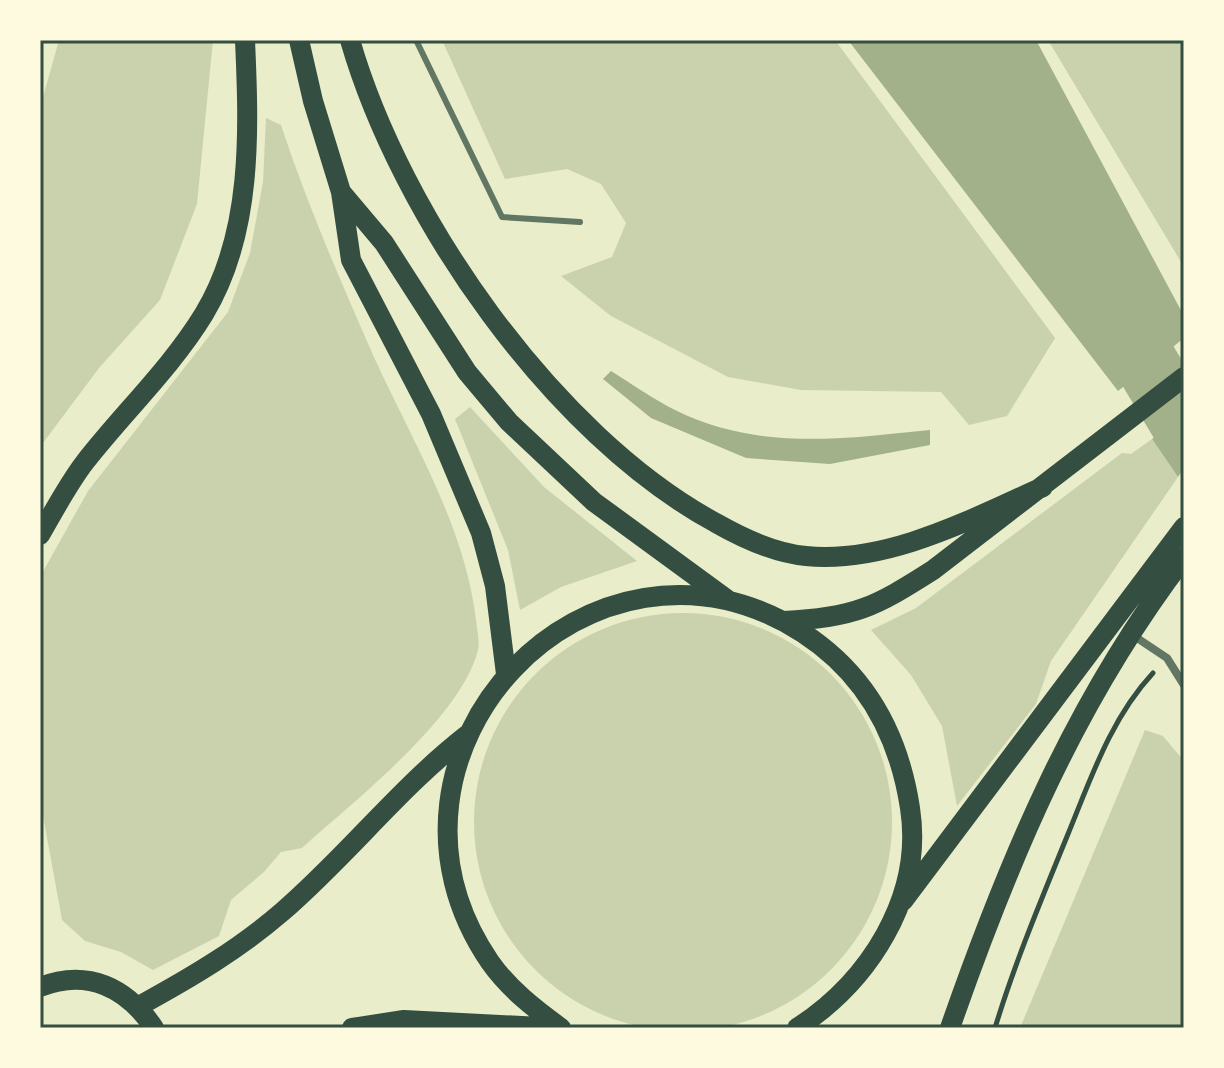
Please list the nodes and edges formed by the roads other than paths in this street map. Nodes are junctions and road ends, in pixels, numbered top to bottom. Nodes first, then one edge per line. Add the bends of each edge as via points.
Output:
1 (245, 40) edge
2 (299, 40) edge
3 (350, 40) edge
4 (416, 40) edge
5 (341, 192) junction
6 (580, 222) dead end
7 (1184, 377) edge
8 (1043, 487) junction
9 (1181, 530) edge
10 (40, 535) edge
11 (1184, 558) edge
12 (730, 601) junction
13 (784, 621) junction
14 (1130, 633) junction
15 (506, 674) junction
16 (1184, 685) edge
17 (467, 735) junction
18 (897, 908) junction
19 (40, 987) edge
20 (139, 1006) junction
21 (824, 1018) edge
22 (154, 1028) edge
23 (352, 1028) edge
24 (561, 1028) edge
25 (797, 1028) edge
26 (950, 1028) edge

1 - 10 main road via 247,146 240,214 226,265 204,313 166,367 83,464
2 - 5 main road
3 - 8 main road via 392,149 441,241 502,328 560,398 626,463 692,510 752,543 806,556 857,554 962,523
4 - 6 lane via 502,217
5 - 12 main road via 384,243 450,348 509,422 594,502
5 - 15 main road via 351,260 431,414 481,533 495,586
7 - 8 main road
8 - 13 main road via 933,570 867,609 834,619
9 - 18 main road
11 - 14 main road
12 - 13 main road
12 - 15 main road via 681,596 632,601 585,616 542,641
13 - 18 main road via 833,655 859,681 885,721 903,766 911,813 909,862
14 - 16 street via 1167,658
14 - 26 main road via 1087,703 1024,831
15 - 17 main road
17 - 20 main road via 425,767 285,910 251,938
17 - 24 main road via 453,780 448,828 452,876 467,921 490,963 522,999
18 - 21 main road via 880,946
19 - 20 main road via 78,979 100,982
20 - 22 main road
21 - 25 main road
23 - 24 main road via 404,1020

